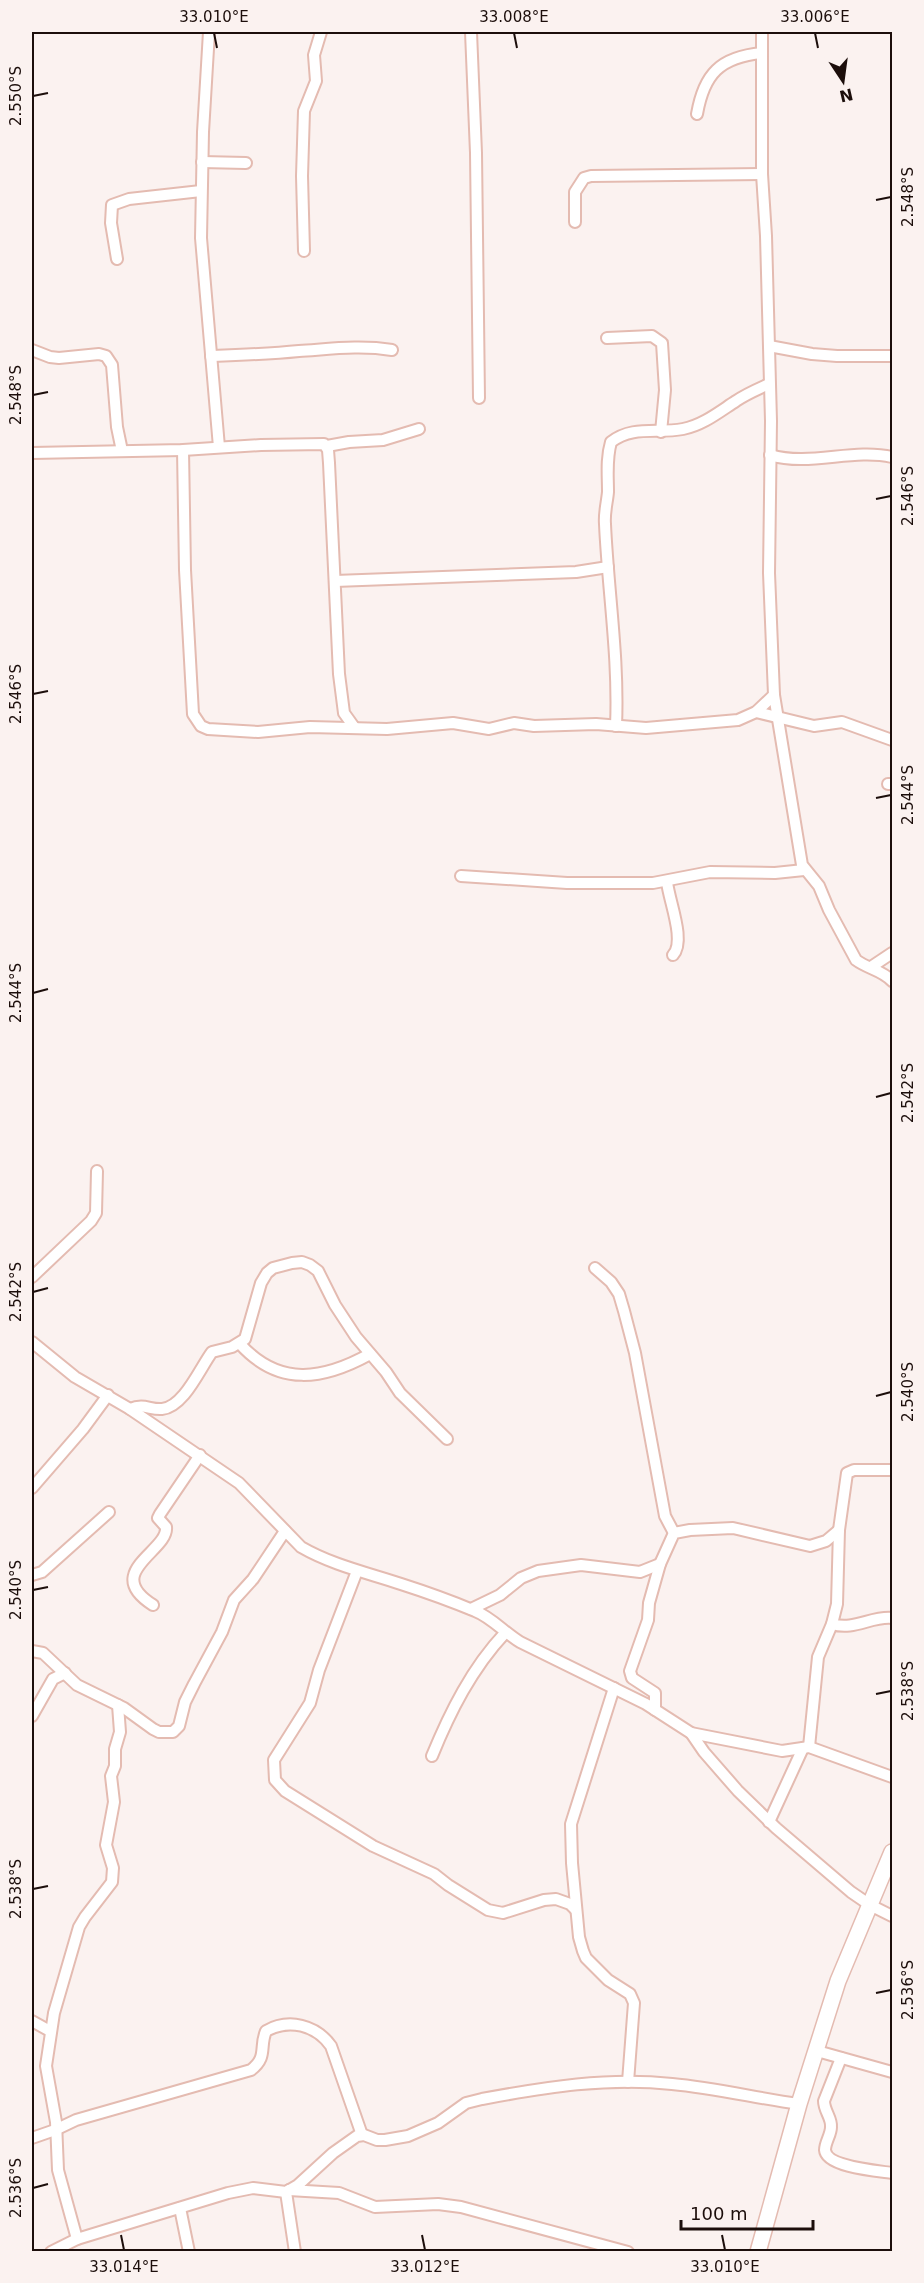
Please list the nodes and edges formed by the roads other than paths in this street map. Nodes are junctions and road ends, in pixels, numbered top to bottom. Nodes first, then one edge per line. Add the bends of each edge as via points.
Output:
1 (209, 32) edge
2 (321, 32) edge
3 (471, 32) edge
4 (762, 32) edge
5 (762, 53) junction
6 (697, 114) dead end
7 (202, 162) junction
8 (246, 163) dead end
9 (762, 174) junction
10 (201, 191) junction
11 (574, 222) dead end
12 (304, 251) dead end
13 (117, 259) dead end
14 (607, 338) dead end
15 (769, 345) junction
16 (32, 350) edge
17 (392, 350) dead end
18 (211, 356) junction
19 (892, 356) edge
20 (769, 384) junction
21 (479, 398) dead end
22 (419, 429) dead end
23 (661, 432) junction
24 (327, 446) junction
25 (219, 447) junction
26 (183, 450) junction
27 (122, 451) junction
28 (32, 453) edge
29 (770, 455) junction
30 (892, 457) edge
31 (608, 567) junction
32 (335, 581) junction
33 (774, 695) junction
34 (756, 712) junction
35 (778, 717) junction
36 (616, 726) junction
37 (354, 727) junction
38 (892, 740) edge
39 (804, 870) junction
40 (461, 876) dead end
41 (667, 882) junction
42 (892, 953) edge
43 (673, 955) dead end
44 (871, 967) junction
45 (892, 981) edge
46 (97, 1171) dead end
47 (595, 1268) dead end
48 (32, 1277) edge
49 (32, 1342) edge
50 (240, 1344) junction
51 (370, 1354) junction
52 (108, 1395) junction
53 (130, 1408) junction
54 (447, 1439) dead end
55 (200, 1455) junction
56 (892, 1470) edge
57 (32, 1488) edge
58 (109, 1512) dead end
59 (839, 1530) junction
60 (285, 1531) junction
61 (674, 1533) junction
62 (660, 1564) junction
63 (357, 1571) junction
64 (32, 1575) edge
65 (153, 1605) dead end
66 (471, 1610) junction
67 (892, 1618) edge
68 (832, 1624) junction
69 (505, 1633) junction
70 (32, 1651) edge
71 (66, 1673) junction
72 (614, 1688) junction
73 (118, 1705) junction
74 (655, 1710) junction
75 (32, 1716) edge
76 (692, 1733) junction
77 (806, 1748) junction
78 (432, 1756) dead end
79 (892, 1777) edge
80 (769, 1822) junction
81 (892, 1852) edge
82 (870, 1905) junction
83 (576, 1910) junction
84 (892, 1916) edge
85 (32, 2021) edge
86 (50, 2031) junction
87 (817, 2051) junction
88 (841, 2058) junction
89 (892, 2072) edge
90 (628, 2082) junction
91 (799, 2104) junction
92 (56, 2130) junction
93 (362, 2135) junction
94 (32, 2138) edge
95 (892, 2173) edge
96 (287, 2191) junction
97 (180, 2208) junction
98 (77, 2239) junction
99 (51, 2252) edge
100 (189, 2252) edge
101 (295, 2252) edge
102 (628, 2252) edge
103 (758, 2252) edge

1 - 7 street
2 - 12 street via 314,55 316,81 304,111
3 - 21 street
4 - 5 street
5 - 6 street via 732,59 711,76 703,89
5 - 9 street
7 - 8 street
7 - 10 street
9 - 11 street via 591,176 584,178 575,192
9 - 15 street
10 - 13 street via 129,199 112,205
10 - 18 street
14 - 23 street via 652,336 662,343 665,390
15 - 19 street via 812,354
15 - 20 street
16 - 27 street via 50,357 106,356 112,365
17 - 18 street via 343,346
18 - 25 street
20 - 23 street via 694,427
20 - 29 street
22 - 24 street via 383,440
23 - 31 street via 628,432 611,442 605,514
24 - 25 street via 314,443
24 - 32 street
25 - 26 street
26 - 27 street
26 - 37 street via 189,652 196,720 208,729 258,732
27 - 28 street
29 - 30 street via 789,459 852,454
29 - 33 street
31 - 32 street via 576,572
31 - 36 street
32 - 37 street via 344,713
33 - 34 street
33 - 35 street
34 - 35 street
34 - 36 street via 717,724
35 - 38 street via 814,726 842,722
35 - 39 street
36 - 37 street via 508,724 492,729 453,723 387,729
39 - 41 street via 710,872
39 - 44 street via 819,886 856,960
40 - 41 street via 567,883
41 - 43 street via 678,932 678,950
42 - 44 street
44 - 45 street
46 - 48 street via 96,1213
47 - 61 street via 619,1294 635,1353 665,1516
49 - 52 street via 67,1371
50 - 51 street via 257,1361 296,1376 350,1365
50 - 51 street via 249,1330 267,1273 273,1268 302,1263 318,1271 343,1318
50 - 53 street via 212,1352 195,1381 173,1405 161,1409 141,1405
51 - 54 street via 400,1393
52 - 53 street
52 - 57 street
53 - 55 street
55 - 60 street via 252,1494
55 - 65 street via 158,1518 166,1527 166,1535 136,1570 139,1594
56 - 59 street via 847,1473
58 - 64 street via 42,1572
59 - 61 street via 826,1541 810,1546 734,1528
59 - 68 street via 837,1604
60 - 63 street via 313,1554
60 - 73 street via 234,1600 213,1652 185,1702 176,1730 159,1732
61 - 62 street
62 - 66 street via 640,1572 581,1565 538,1571
62 - 74 street via 648,1620 630,1671 632,1678 655,1693
63 - 66 street
63 - 83 street via 310,1703 274,1760 275,1780 285,1791 373,1846 435,1874 488,1910 503,1913 556,1899
66 - 69 street
67 - 68 street via 853,1627
68 - 77 street via 818,1657
69 - 72 street
69 - 78 street via 475,1671
70 - 71 street via 44,1653
71 - 73 street via 77,1685
71 - 75 street via 53,1679
72 - 74 street
72 - 83 street via 571,1824
73 - 86 street via 120,1732 111,1778 114,1802 106,1845 113,1866 112,1882 79,1927
74 - 76 street
76 - 77 street via 782,1751
76 - 80 street via 711,1760
77 - 79 street
77 - 80 street
80 - 82 street
81 - 82 main road
82 - 84 street
82 - 87 main road via 838,1981
83 - 90 street via 586,1958 608,1980 630,1994 634,2003
85 - 86 street
86 - 92 street via 46,2066
87 - 88 street
87 - 91 main road
88 - 89 street
88 - 95 street via 824,2104 831,2127 826,2155 857,2168
90 - 91 street via 729,2091
90 - 93 street via 580,2082 482,2098 408,2136 376,2140
91 - 103 main road
92 - 93 street via 103,2112 251,2070 263,2057 266,2031 284,2024 309,2028 325,2038
92 - 94 street
92 - 98 street via 58,2170
93 - 96 street via 333,2152
96 - 97 street via 253,2188
96 - 101 street
96 - 102 street via 339,2193 375,2207 461,2207
97 - 98 street
97 - 100 street
98 - 99 street

